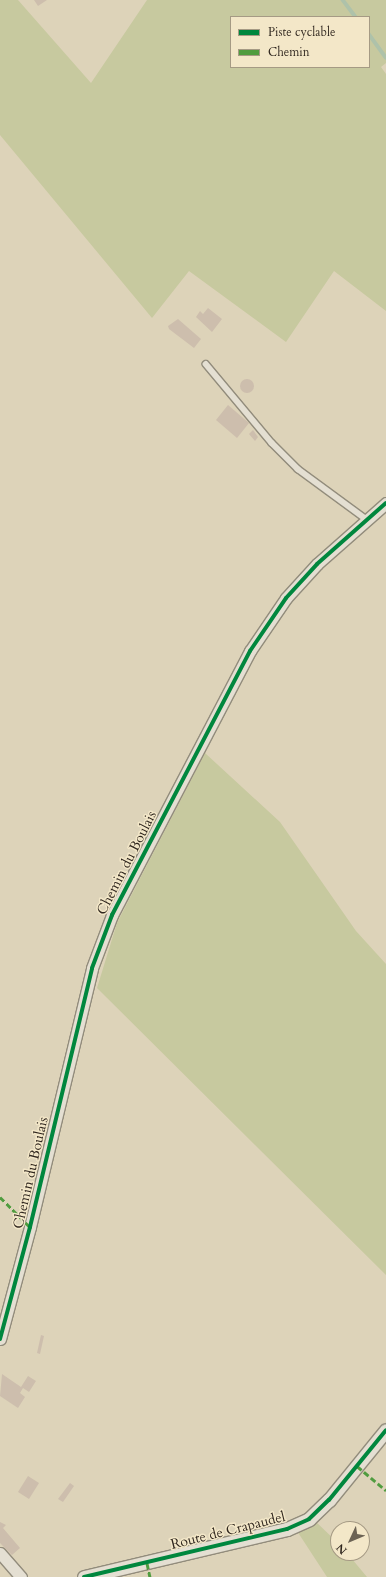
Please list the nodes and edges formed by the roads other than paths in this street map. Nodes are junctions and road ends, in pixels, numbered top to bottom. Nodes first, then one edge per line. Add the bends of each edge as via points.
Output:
1 (206, 364) dead end
2 (386, 503) edge
3 (366, 519) junction
4 (0, 1339) edge
5 (386, 1430) edge
6 (0, 1553) edge
7 (21, 1577) edge
8 (84, 1577) edge

1 - 3 lane via 272,443 298,469
2 - 3 street, Chemin du Boulais
3 - 4 street, Chemin du Boulais via 286,598 250,651 112,915 92,968 30,1227
5 - 8 street, Route de Crapaudel via 329,1500 309,1519 288,1529
6 - 7 street

